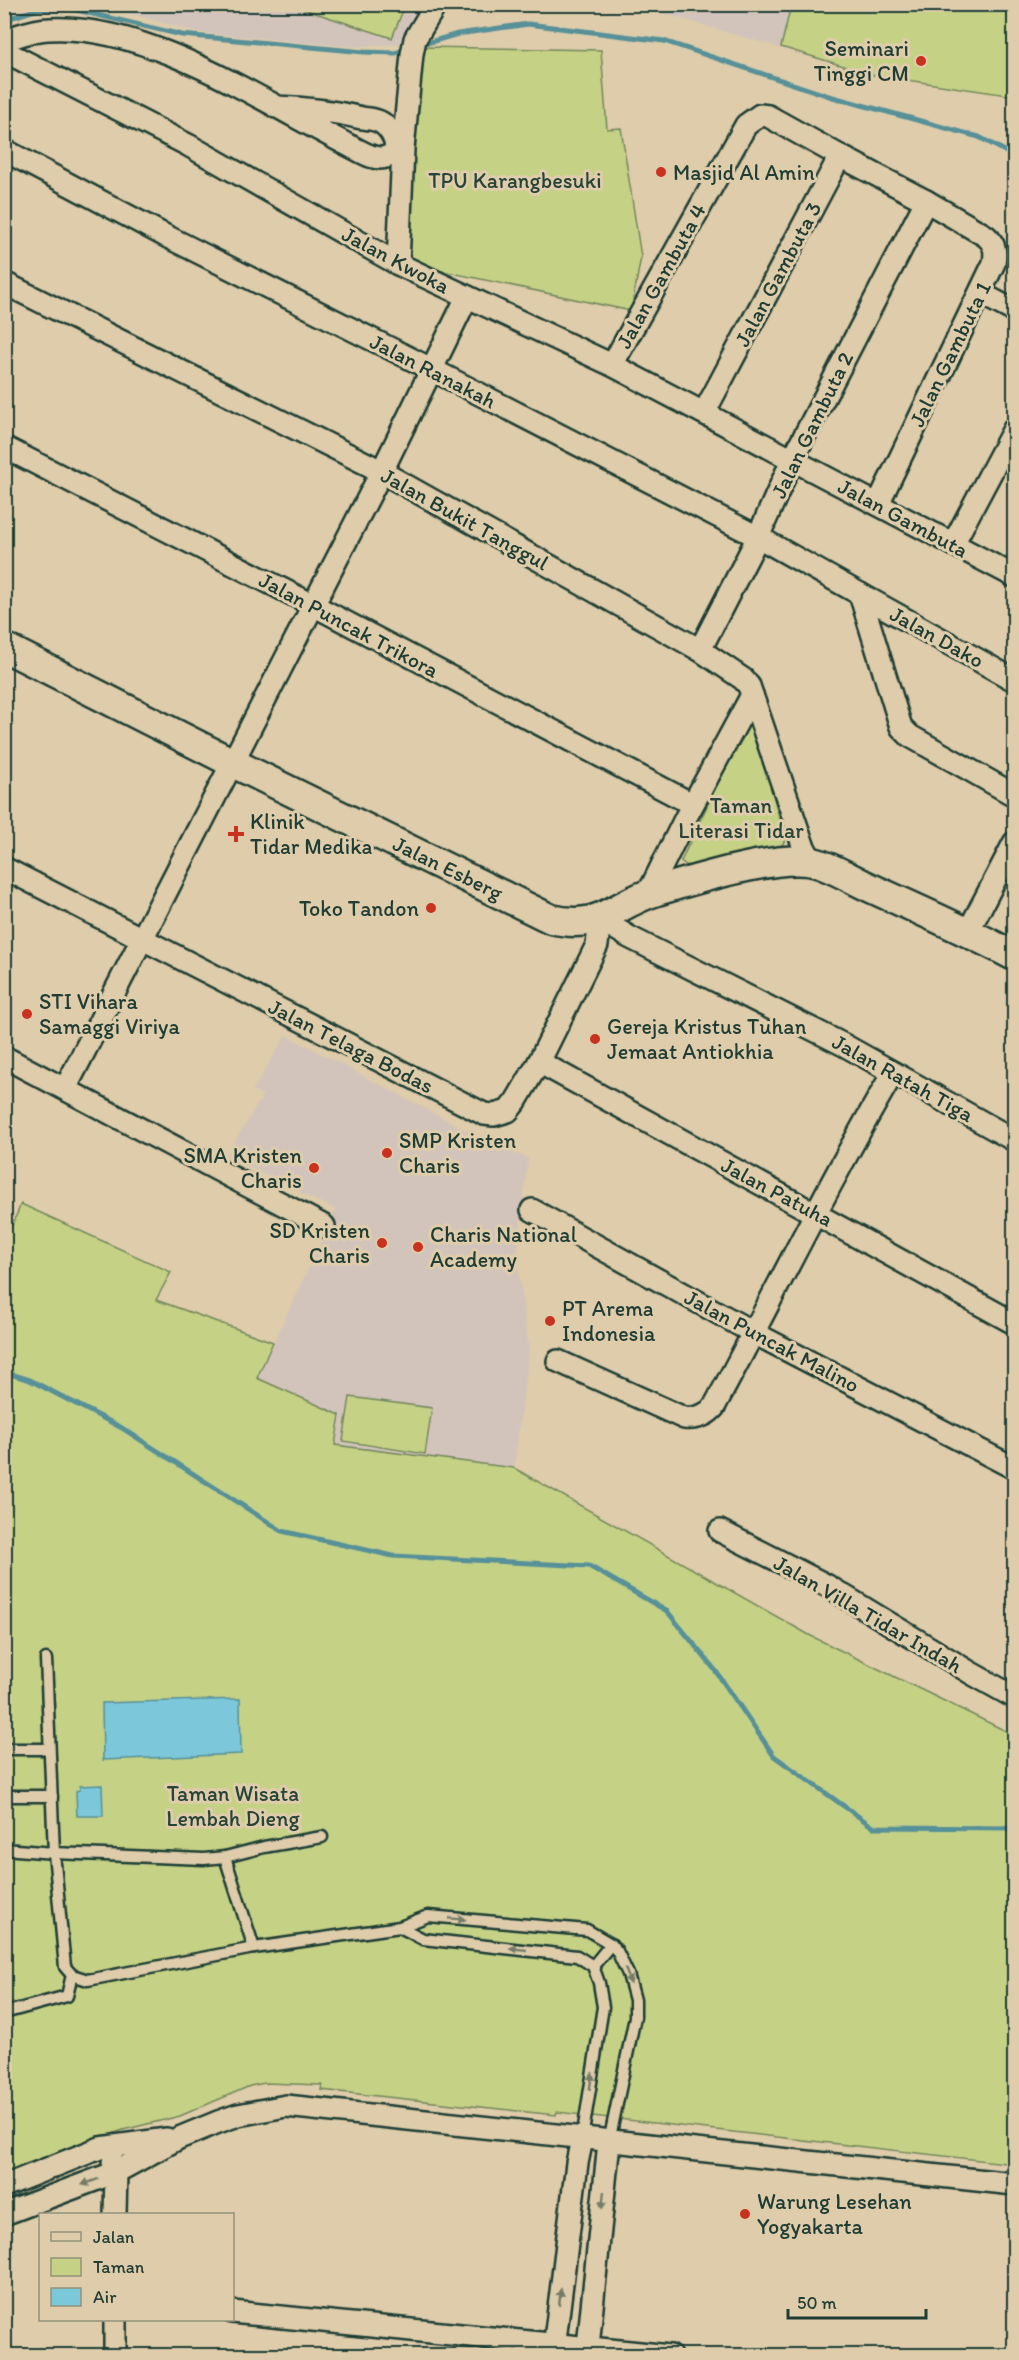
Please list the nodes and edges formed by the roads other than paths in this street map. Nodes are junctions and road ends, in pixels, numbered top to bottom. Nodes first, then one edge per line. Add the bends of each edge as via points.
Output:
1 (436, 4) edge
2 (4, 40) edge
3 (4, 51) edge
4 (276, 107) junction
5 (4, 150) edge
6 (840, 156) junction
7 (926, 201) junction
8 (398, 264) junction
9 (4, 283) edge
10 (980, 293) junction
11 (467, 297) junction
12 (1014, 311) edge
13 (612, 365) junction
14 (432, 371) junction
15 (704, 413) junction
16 (1014, 429) edge
17 (4, 447) edge
18 (792, 460) junction
19 (381, 472) junction
20 (878, 504) junction
21 (758, 537) junction
22 (953, 544) junction
23 (1014, 576) edge
24 (860, 594) junction
25 (313, 605) junction
26 (4, 647) edge
27 (699, 650) junction
28 (1014, 680) edge
29 (752, 695) junction
30 (231, 762) junction
31 (1014, 795) edge
32 (692, 804) junction
33 (1014, 843) edge
34 (812, 862) junction
35 (4, 868) edge
36 (648, 894) junction
37 (600, 919) junction
38 (968, 932) junction
39 (143, 939) junction
40 (1014, 956) edge
41 (4, 1057) edge
42 (539, 1062) junction
43 (893, 1073) junction
44 (65, 1089) junction
45 (1014, 1140) edge
46 (532, 1210) dead end
47 (815, 1213) junction
48 (324, 1226) dead end
49 (1014, 1323) edge
50 (754, 1333) junction
51 (558, 1361) dead end
52 (1014, 1468) edge
53 (720, 1531) dead end
54 (46, 1659) dead end
55 (1014, 1697) edge
56 (4, 1749) edge
57 (49, 1749) junction
58 (4, 1796) edge
59 (51, 1796) junction
60 (322, 1837) dead end
61 (4, 1849) edge
62 (54, 1853) junction
63 (225, 1857) junction
64 (400, 1926) junction
65 (611, 1944) junction
66 (254, 1948) junction
67 (593, 1966) junction
68 (72, 1975) junction
69 (4, 2013) edge
70 (179, 2138) junction
71 (582, 2139) junction
72 (609, 2142) junction
73 (109, 2146) junction
74 (116, 2172) junction
75 (1014, 2184) edge
76 (4, 2186) edge
77 (115, 2213) edge
78 (4, 2214) edge
79 (234, 2312) edge
80 (115, 2321) edge
81 (554, 2350) edge
82 (587, 2352) edge
83 (115, 2355) edge
84 (670, 2355) edge

1 - 8 street via 413,47
2 - 4 street via 47,28 89,31 142,43 189,62
3 - 8 street, Jalan Kwoka via 188,145
4 - 4 street via 332,110 381,122 392,133 393,152 374,158
5 - 14 street, Jalan Ranakah
6 - 7 street
6 - 13 street, Jalan Gambuta 4 via 768,116 760,115 746,124
6 - 15 street, Jalan Gambuta 3
7 - 10 street, Jalan Gambuta 1 via 992,241 994,263
7 - 18 street, Jalan Gambuta 2
8 - 11 street, Jalan Kwoka
9 - 19 street, Jalan Bukit Tanggul
10 - 12 street
10 - 20 street, Jalan Gambuta 1
11 - 13 street, Jalan Kwoka
11 - 14 street
13 - 15 street, Jalan Kwoka
14 - 19 street
14 - 21 street, Jalan Ranakah
15 - 18 street, Jalan Kwoka
16 - 22 street
17 - 25 street, Jalan Puncak Trikora
18 - 20 street, Jalan Gambuta
18 - 21 street, Jalan Gambuta 2
19 - 25 street
19 - 27 street, Jalan Bukit Tanggul
20 - 22 street, Jalan Gambuta
21 - 24 street, Jalan Ranakah
21 - 27 street, Jalan Gambuta 2
22 - 23 street, Jalan Gambuta
24 - 28 street, Jalan Dako
24 - 31 street via 901,727 910,736
25 - 30 street
25 - 32 street, Jalan Puncak Trikora
26 - 30 main road, Jalan Esberg
27 - 29 street, Jalan Bukit Tanggul via 743,679
29 - 32 street
29 - 34 street, Jalan Bukit Tanggul via 802,845
30 - 37 main road, Jalan Esberg via 551,919 571,924
30 - 39 street
32 - 36 street
33 - 38 street
34 - 36 main road, Jalan Esberg via 739,869
34 - 38 main road
35 - 39 street, Jalan Telaga Bodas
36 - 37 main road, Jalan Esberg
37 - 42 street, Jalan Telaga Bodas via 597,945
37 - 43 street, Jalan Ratah Tiga
38 - 40 main road
39 - 42 street, Jalan Telaga Bodas via 484,1114 508,1111
39 - 44 street
41 - 44 street
42 - 47 street, Jalan Patuha
43 - 45 street, Jalan Ratah Tiga
43 - 47 street
44 - 48 street
46 - 50 street, Jalan Puncak Malino
47 - 49 street, Jalan Patuha
47 - 50 street
50 - 51 street via 714,1407 691,1419
50 - 52 street, Jalan Puncak Malino
53 - 55 street, Jalan Villa Tidar Indah via 826,1585
54 - 57 lane
56 - 57 lane
57 - 59 lane
58 - 59 lane
59 - 62 lane
60 - 63 lane
61 - 62 lane
62 - 63 lane
62 - 68 lane via 65,1967
63 - 66 lane
64 -> 65 lane via 428,1916 587,1930
64 - 66 lane
67 -> 64 lane via 577,1956 423,1939
65 - 67 lane
65 -> 72 lane via 628,1974 635,2017
66 - 68 lane via 88,1980
71 -> 67 lane via 603,2007
68 - 69 lane via 67,1996
70 - 71 street via 238,2115 286,2106
70 - 73 street
70 - 74 street
71 - 72 street
81 -> 71 street
72 - 75 street
72 -> 82 street
73 - 74 street
73 - 76 street
74 - 77 street
74 -> 78 street
79 - 81 street
80 - 83 street
81 - 82 street
82 - 84 street

